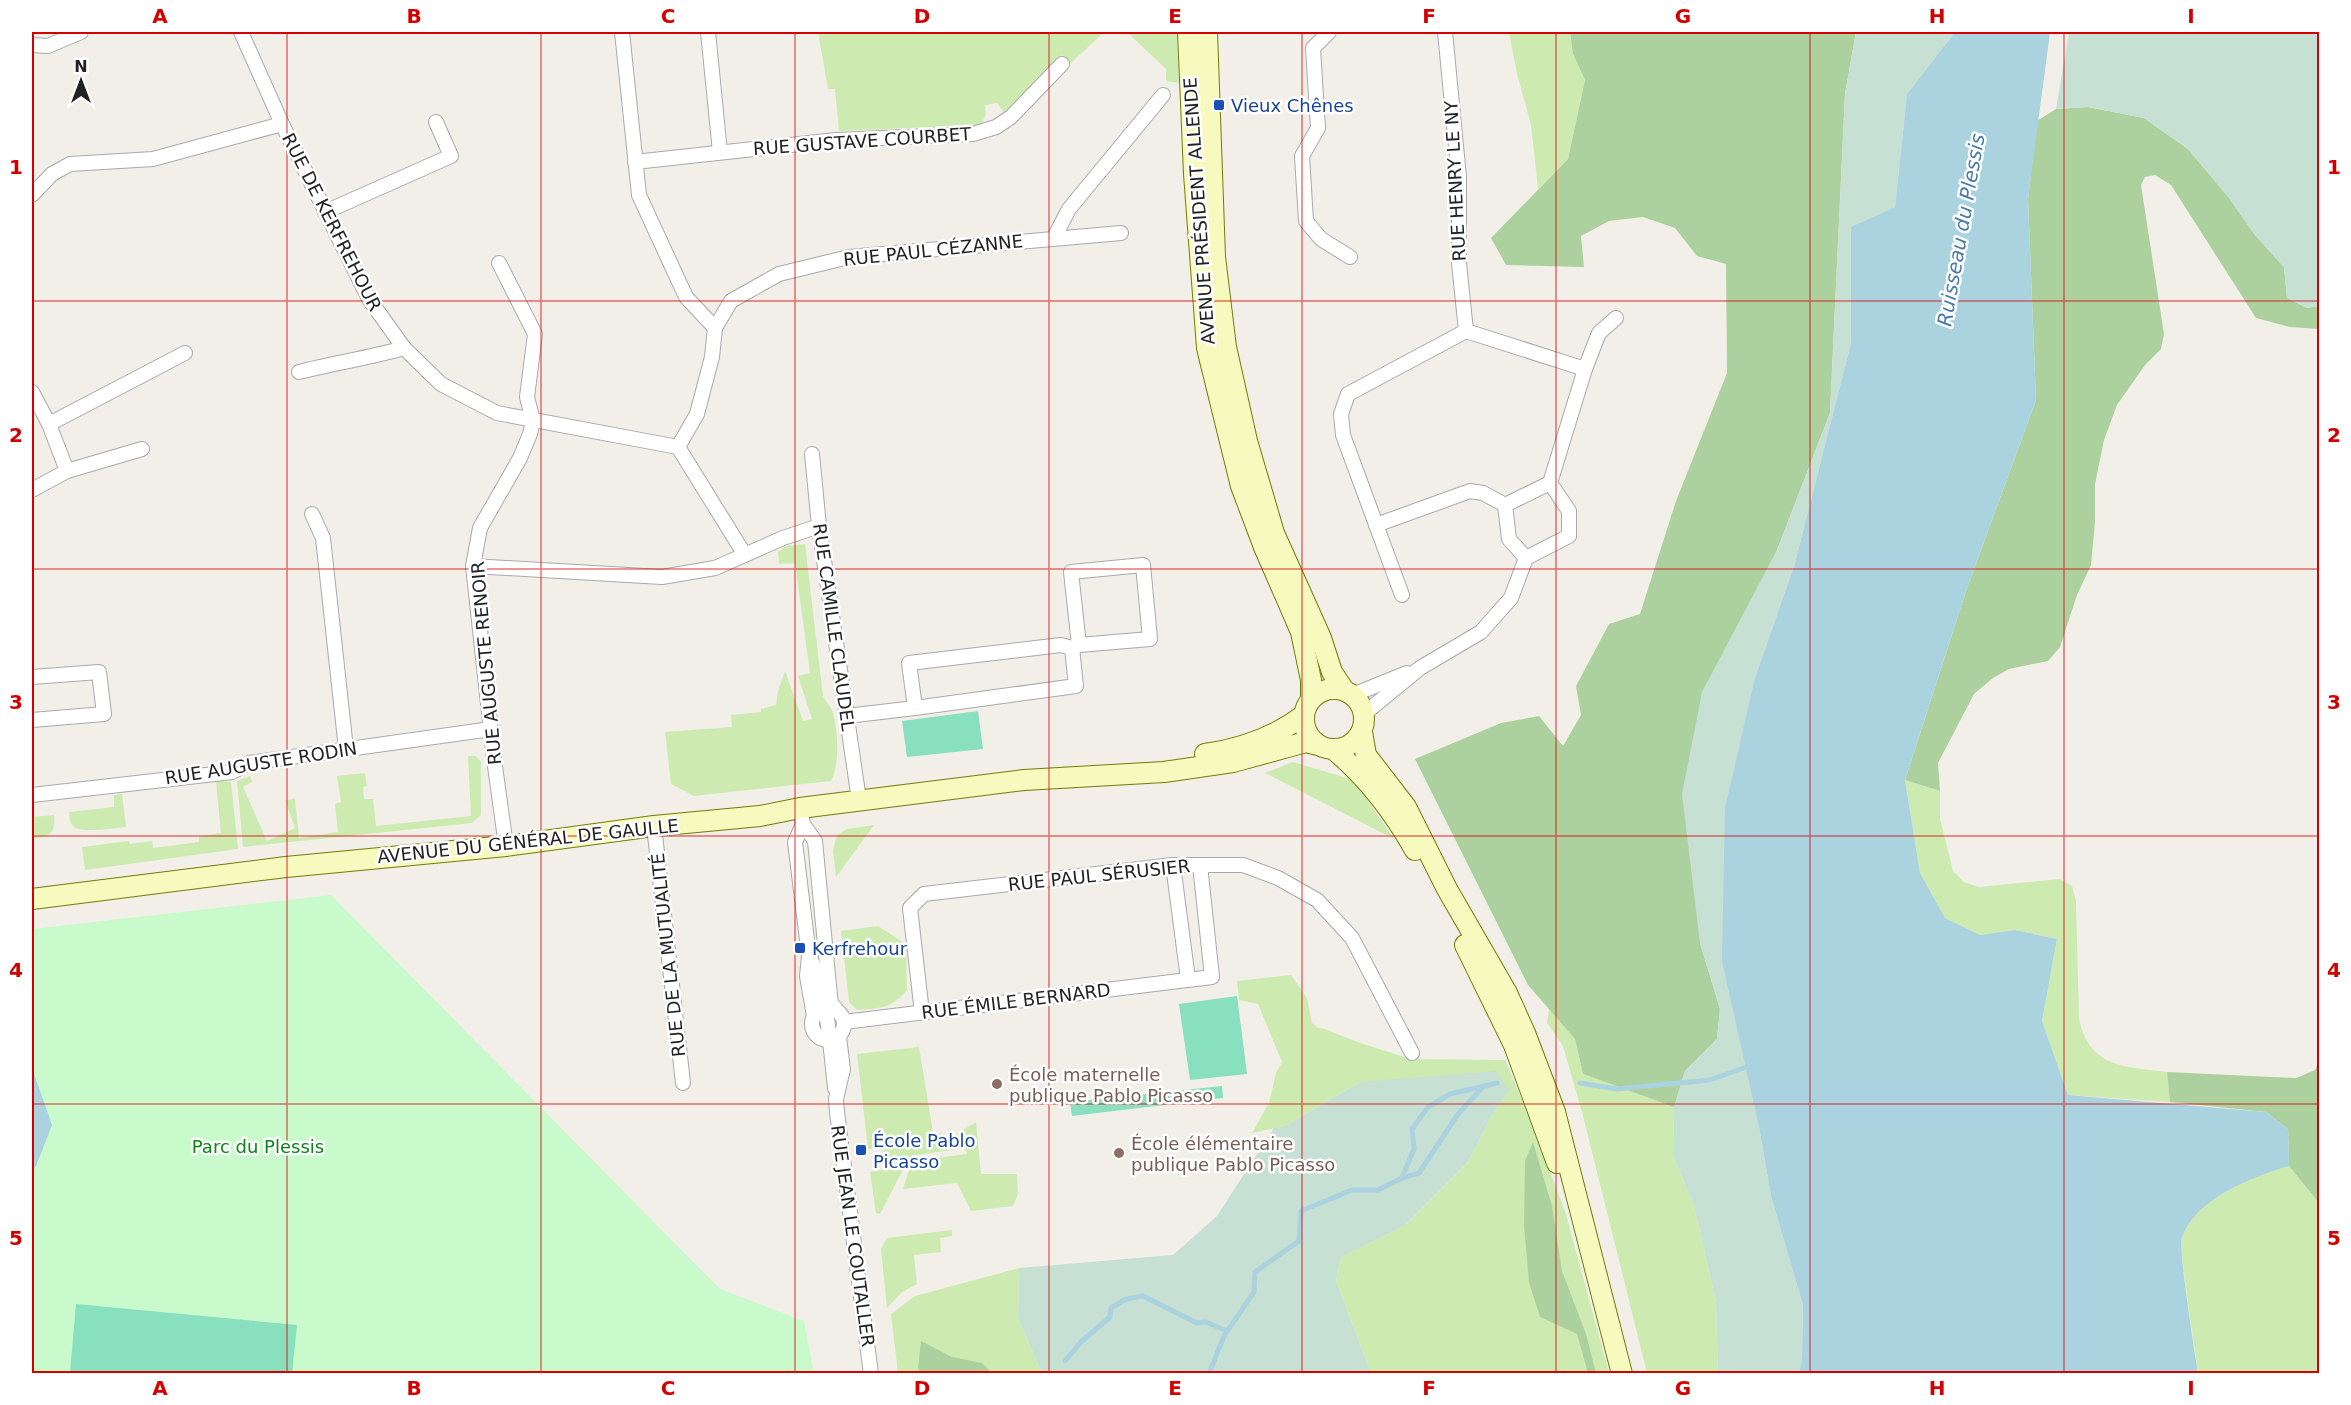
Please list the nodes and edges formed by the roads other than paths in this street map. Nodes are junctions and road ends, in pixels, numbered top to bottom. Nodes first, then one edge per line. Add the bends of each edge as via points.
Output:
1 (81, 32) edge
2 (241, 32) edge
3 (622, 32) edge
4 (708, 32) edge
5 (1188, 32) edge
6 (1207, 32) edge
7 (1329, 32) edge
8 (1445, 32) edge
9 (32, 45) edge
10 (1062, 64) dead end
11 (1163, 95) dead end
12 (436, 122) dead end
13 (282, 124) junction
14 (720, 152) junction
15 (635, 162) junction
16 (32, 195) edge
17 (325, 212) junction
18 (1121, 233) dead end
19 (1054, 238) junction
20 (1350, 257) dead end
21 (499, 263) dead end
22 (1616, 318) dead end
23 (715, 328) junction
24 (1466, 331) junction
25 (404, 348) junction
26 (185, 352) dead end
27 (1585, 369) junction
28 (299, 372) dead end
29 (32, 392) edge
30 (533, 421) junction
31 (49, 424) junction
32 (678, 447) junction
33 (142, 449) dead end
34 (812, 454) dead end
35 (67, 471) junction
36 (1550, 483) junction
37 (32, 490) edge
38 (1505, 505) junction
39 (312, 514) dead end
40 (1376, 525) junction
41 (819, 526) junction
42 (745, 555) junction
43 (1526, 558) junction
44 (473, 567) junction
45 (1402, 595) dead end
46 (1075, 647) junction
47 (1420, 668) junction
48 (32, 677) edge
49 (1347, 692) junction
50 (1307, 707) junction
51 (915, 708) junction
52 (847, 716) junction
53 (32, 720) edge
54 (1363, 723) junction
55 (491, 729) junction
56 (1326, 747) junction
57 (346, 748) junction
58 (1024, 780) junction
59 (32, 795) edge
60 (859, 800) junction
61 (801, 816) junction
62 (654, 826) junction
63 (506, 846) junction
64 (1173, 865) junction
65 (1200, 865) junction
66 (32, 899) edge
67 (809, 956) junction
68 (1188, 979) junction
69 (825, 1008) junction
70 (922, 1013) junction
71 (844, 1022) junction
72 (829, 1041) junction
73 (1412, 1053) dead end
74 (683, 1083) dead end
75 (836, 1099) junction
76 (1593, 1255) junction
77 (871, 1374) edge
78 (1622, 1374) edge

1 - 9 street via 48,46
2 - 13 street, RUE DE KERFREHOUR
3 - 15 street
4 - 14 street
5 - 50 main road, AVENUE PRÉSIDENT ALLENDE via 1207,348 1241,486 1301,632 1311,680
6 - 49 main road, AVENUE PRÉSIDENT ALLENDE via 1215,257 1226,347 1247,441 1274,533 1332,672
7 - 20 street via 1313,48 1318,128 1302,156 1306,221 1321,238
8 - 24 street, RUE HENRY LE NY via 1459,177
10 - 14 street, RUE GUSTAVE COURBET via 1011,117 996,127 973,134 836,140
11 - 19 street via 1069,209
12 - 17 street via 451,156
13 - 16 street via 153,159 70,164 52,174
13 - 17 street, RUE DE KERFREHOUR
14 - 15 street, RUE GUSTAVE COURBET
15 - 23 street via 639,195 686,297
17 - 25 street, RUE DE KERFREHOUR via 369,299
18 - 19 street, RUE PAUL CÉZANNE
19 - 23 street, RUE PAUL CÉZANNE via 849,257 779,274 731,301
21 - 30 street via 535,334 527,397
22 - 27 street via 1599,333
23 - 32 street, RUE PAUL CÉZANNE via 712,357 697,414
24 - 27 street
24 - 40 street via 1348,394 1341,414 1343,435
25 - 28 street
25 - 30 street, RUE DE KERFREHOUR via 441,384 497,413
26 - 31 street
27 - 36 street
29 - 31 street
30 - 32 street, RUE DE KERFREHOUR
30 - 44 street, RUE AUGUSTE RENOIR via 520,458 480,528
31 - 35 street
32 - 42 street
33 - 35 street
34 - 41 street, RUE CAMILLE CLAUDEL
35 - 37 street
36 - 38 street
36 - 43 street via 1569,511 1569,536
38 - 40 street via 1470,491
38 - 43 street via 1509,539
39 - 57 street via 324,538
40 - 45 street
41 - 42 street
41 - 52 street, RUE CAMILLE CLAUDEL
42 - 44 street via 715,568 662,577
43 - 47 street via 1511,598 1481,632
44 - 55 street, RUE AUGUSTE RENOIR
46 - 46 street via 1071,572 1143,565 1150,639
46 - 51 street via 1076,686
46 - 51 street via 1061,645 909,663
47 - 49 street via 1360,693
47 - 54 street
48 - 53 street via 99,672 104,714
49 - 50 main road via 1328,689
49 - 54 main road via 1361,705
50 - 56 main road via 1305,729
50 - 58 main road, AVENUE DU GÉNÉRAL DE GAULLE via 1289,726 1221,752
51 - 52 street
52 - 60 street, RUE CAMILLE CLAUDEL
54 - 56 main road via 1349,746
54 - 76 main road via 1366,755 1406,807 1525,1033 1556,1112
55 - 57 street, RUE AUGUSTE RODIN
55 - 63 street, RUE AUGUSTE RENOIR
56 - 58 main road, AVENUE DU GÉNÉRAL DE GAULLE via 1306,742 1233,762 1164,772
56 - 76 main road via 1349,762 1407,836 1489,991 1514,1045
57 - 59 street, RUE AUGUSTE RODIN via 249,763 232,772
58 - 60 main road, AVENUE DU GÉNÉRAL DE GAULLE
60 - 61 main road, AVENUE DU GÉNÉRAL DE GAULLE
61 - 62 main road, AVENUE DU GÉNÉRAL DE GAULLE
61 - 67 street, RUE JEAN LE COUTALLER via 795,842
61 - 69 street, RUE JEAN LE COUTALLER via 815,841 831,1003
62 - 63 main road, AVENUE DU GÉNÉRAL DE GAULLE
62 - 74 street, RUE DE LA MUTUALITÉ
63 - 66 main road, AVENUE DU GÉNÉRAL DE GAULLE via 296,866
64 - 65 street, RUE PAUL SÉRUSIER
64 - 68 street
64 - 70 street, RUE PAUL SÉRUSIER via 924,894 910,908
65 - 68 street, RUE ÉMILE BERNARD via 1212,977
65 - 73 street, RUE PAUL SÉRUSIER via 1243,865 1278,878 1317,900 1352,938
67 - 69 street, RUE JEAN LE COUTALLER
67 - 69 street, RUE JEAN LE COUTALLER via 807,976
68 - 70 street, RUE ÉMILE BERNARD
69 - 71 street
69 - 72 street, RUE JEAN LE COUTALLER
70 - 71 street, RUE ÉMILE BERNARD
71 - 72 street via 844,1028
72 - 75 street, RUE JEAN LE COUTALLER via 843,1069
72 - 75 street, RUE JEAN LE COUTALLER via 823,1044 826,1070 830,1092
75 - 77 street, RUE JEAN LE COUTALLER
76 - 78 main road

